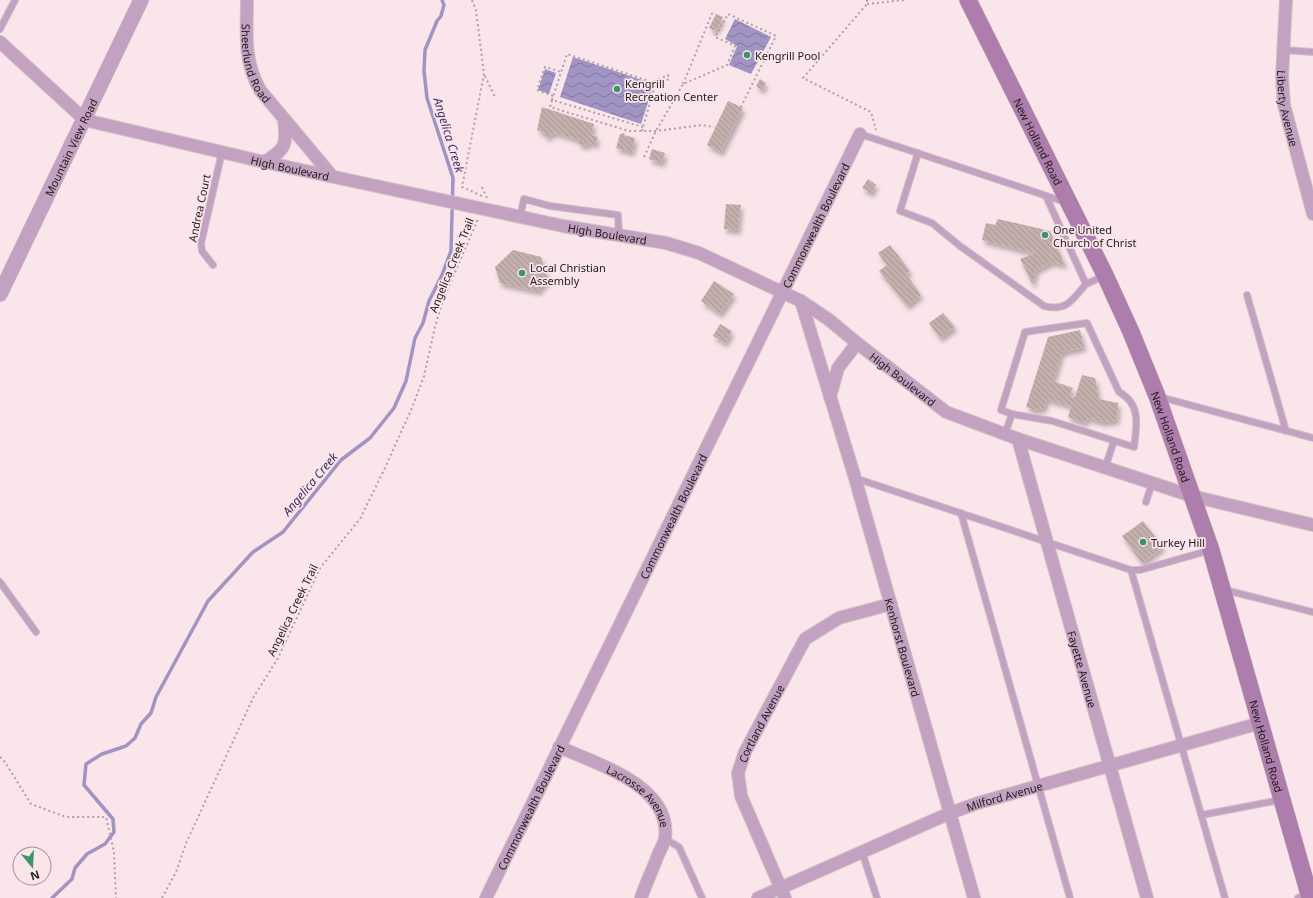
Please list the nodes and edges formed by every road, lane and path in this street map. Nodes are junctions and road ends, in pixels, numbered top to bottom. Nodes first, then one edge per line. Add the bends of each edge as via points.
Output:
1 (15, 0) edge
2 (141, 0) edge
3 (247, 0) edge
4 (472, 0) edge
5 (866, 0) edge
6 (904, 0) edge
7 (968, 0) edge
8 (1286, 0) edge
9 (867, 4) junction
10 (713, 11) dead end
11 (0, 29) edge
12 (0, 42) edge
13 (1282, 50) junction
14 (1313, 52) edge
15 (561, 72) junction
16 (484, 74) junction
17 (683, 84) junction
18 (553, 96) junction
19 (495, 97) dead end
20 (552, 100) junction
21 (741, 107) dead end
22 (284, 119) junction
23 (85, 120) junction
24 (643, 127) junction
25 (714, 127) dead end
26 (625, 130) junction
27 (642, 131) junction
28 (656, 131) junction
29 (860, 134) joint
30 (624, 135) dead end
31 (878, 140) junction
32 (222, 152) junction
33 (918, 153) junction
34 (644, 157) dead end
35 (264, 162) junction
36 (332, 176) junction
37 (482, 187) dead end
38 (1046, 196) junction
39 (1069, 203) junction
40 (481, 204) junction
41 (1313, 214) edge
42 (520, 217) junction
43 (619, 236) junction
44 (213, 265) dead end
45 (1105, 275) junction
46 (1086, 284) junction
47 (782, 291) junction
48 (0, 294) edge
49 (1247, 295) dead end
50 (802, 301) junction
51 (857, 343) junction
52 (1157, 396) junction
53 (830, 397) junction
54 (1012, 414) junction
55 (1286, 431) junction
56 (1005, 434) junction
57 (1313, 438) edge
58 (1018, 439) junction
59 (1114, 441) junction
60 (1105, 468) junction
61 (855, 478) junction
62 (1152, 483) junction
63 (1192, 496) junction
64 (1146, 502) dead end
65 (961, 512) junction
66 (1313, 525) edge
67 (1047, 540) junction
68 (1211, 550) junction
69 (1131, 570) junction
70 (0, 582) edge
71 (1222, 589) junction
72 (891, 604) junction
73 (1313, 612) edge
74 (36, 632) dead end
75 (1260, 723) junction
76 (1182, 745) junction
77 (559, 747) junction
78 (0, 757) edge
79 (1110, 765) junction
80 (1039, 786) junction
81 (1282, 800) junction
82 (950, 813) junction
83 (1202, 815) junction
84 (665, 839) junction
85 (862, 852) junction
86 (783, 893) edge
87 (1308, 895) edge
88 (116, 898) edge
89 (162, 898) edge
90 (486, 898) edge
91 (641, 898) edge
92 (702, 898) edge
93 (758, 898) edge
94 (877, 898) edge
95 (974, 898) edge
96 (1070, 898) edge
97 (1148, 898) edge
98 (1225, 898) edge

1 - 11 lane
2 - 23 street, Mountain View Road
3 - 22 street, Sheerlund Road via 246,48 251,72 260,90
4 - 16 path via 476,10
5 - 9 path
6 - 9 path
7 - 39 main road, New Holland Road
8 - 13 street, Liberty Avenue
9 - 31 path via 803,78 871,112
10 - 17 path
12 - 23 street, High Boulevard
13 - 14 lane
13 - 41 street, Liberty Avenue via 1284,105
15 - 18 path
15 - 18 path via 545,67 537,90
15 - 24 path via 567,54 652,82 668,75 669,79 655,86
16 - 19 path
16 - 40 path via 462,187
17 - 21 path via 727,65 736,46 715,37 728,14 776,36
17 - 28 path
18 - 20 path
20 - 24 path
20 - 26 path via 550,107
22 - 35 street via 284,145 280,153
22 - 36 street, Sheerlund Road
23 - 32 street, High Boulevard
23 - 48 street, Mountain View Road
24 - 27 path
25 - 28 path via 702,125
26 - 27 path
26 - 30 path
27 - 28 path
28 - 34 path
29 - 31 lane
29 - 47 street, Commonwealth Boulevard
31 - 33 lane
32 - 35 street, High Boulevard
32 - 44 lane, Andrea Court via 201,243 202,251
33 - 38 lane
33 - 46 lane via 900,211 932,222 960,246 1044,306 1053,309 1063,307 1070,303
35 - 36 street, High Boulevard
36 - 40 street, High Boulevard via 434,198
37 - 40 path
38 - 39 lane
38 - 46 lane
39 - 45 main road, New Holland Road
40 - 42 street, High Boulevard
40 - 89 path, Angelica Creek Trail via 443,300 424,376 384,470 360,519 320,568 278,658 253,698
42 - 43 street, High Boulevard
42 - 43 lane via 524,199 564,208 618,215
43 - 47 street, High Boulevard via 666,243 699,253
45 - 46 lane
45 - 52 main road, New Holland Road
47 - 50 street, High Boulevard
47 - 77 street, Commonwealth Boulevard
49 - 55 lane
50 - 51 street, High Boulevard
50 - 53 street, Kenhorst Boulevard
51 - 53 street via 838,368
51 - 56 street, High Boulevard via 946,412
52 - 55 lane
52 - 63 main road, New Holland Road
53 - 61 street, Kenhorst Boulevard
54 - 56 lane
54 - 59 lane via 1052,421
54 - 59 lane via 1001,410 1025,332 1087,323 1119,392 1129,398 1137,419 1134,447
55 - 57 lane
56 - 58 street, High Boulevard
58 - 60 street, High Boulevard
58 - 67 street, Fayette Avenue
59 - 60 lane
60 - 62 street, High Boulevard
61 - 65 lane
61 - 72 street, Kenhorst Boulevard
62 - 63 street, High Boulevard
62 - 64 lane
63 - 66 street, High Boulevard
63 - 68 main road, New Holland Road
65 - 67 lane
65 - 80 lane
67 - 69 lane
67 - 79 street, Fayette Avenue
68 - 69 lane via 1140,570
68 - 71 main road, New Holland Road
69 - 76 lane
70 - 74 lane
71 - 73 lane
71 - 75 main road, New Holland Road
72 - 82 street, Kenhorst Boulevard
72 - 86 street, Cortland Avenue via 839,618 805,639 744,752 738,772 741,796
75 - 76 street, Milford Avenue
75 - 81 main road, New Holland Road
76 - 79 street, Milford Avenue
76 - 83 lane
77 - 84 street, Lacrosse Avenue via 635,782 652,797 660,809
77 - 90 street, Commonwealth Boulevard
78 - 88 path via 31,804 66,817 106,817 114,852
79 - 80 street, Milford Avenue
79 - 97 street, Fayette Avenue
80 - 82 street, Milford Avenue
80 - 96 lane
81 - 83 lane
81 - 87 main road, New Holland Road
82 - 85 street, Milford Avenue
82 - 95 street, Kenhorst Boulevard
83 - 98 lane
84 - 91 street, Lacrosse Avenue
84 - 92 lane via 679,847
85 - 86 street, Milford Avenue
85 - 94 lane
86 - 93 street, Milford Avenue

